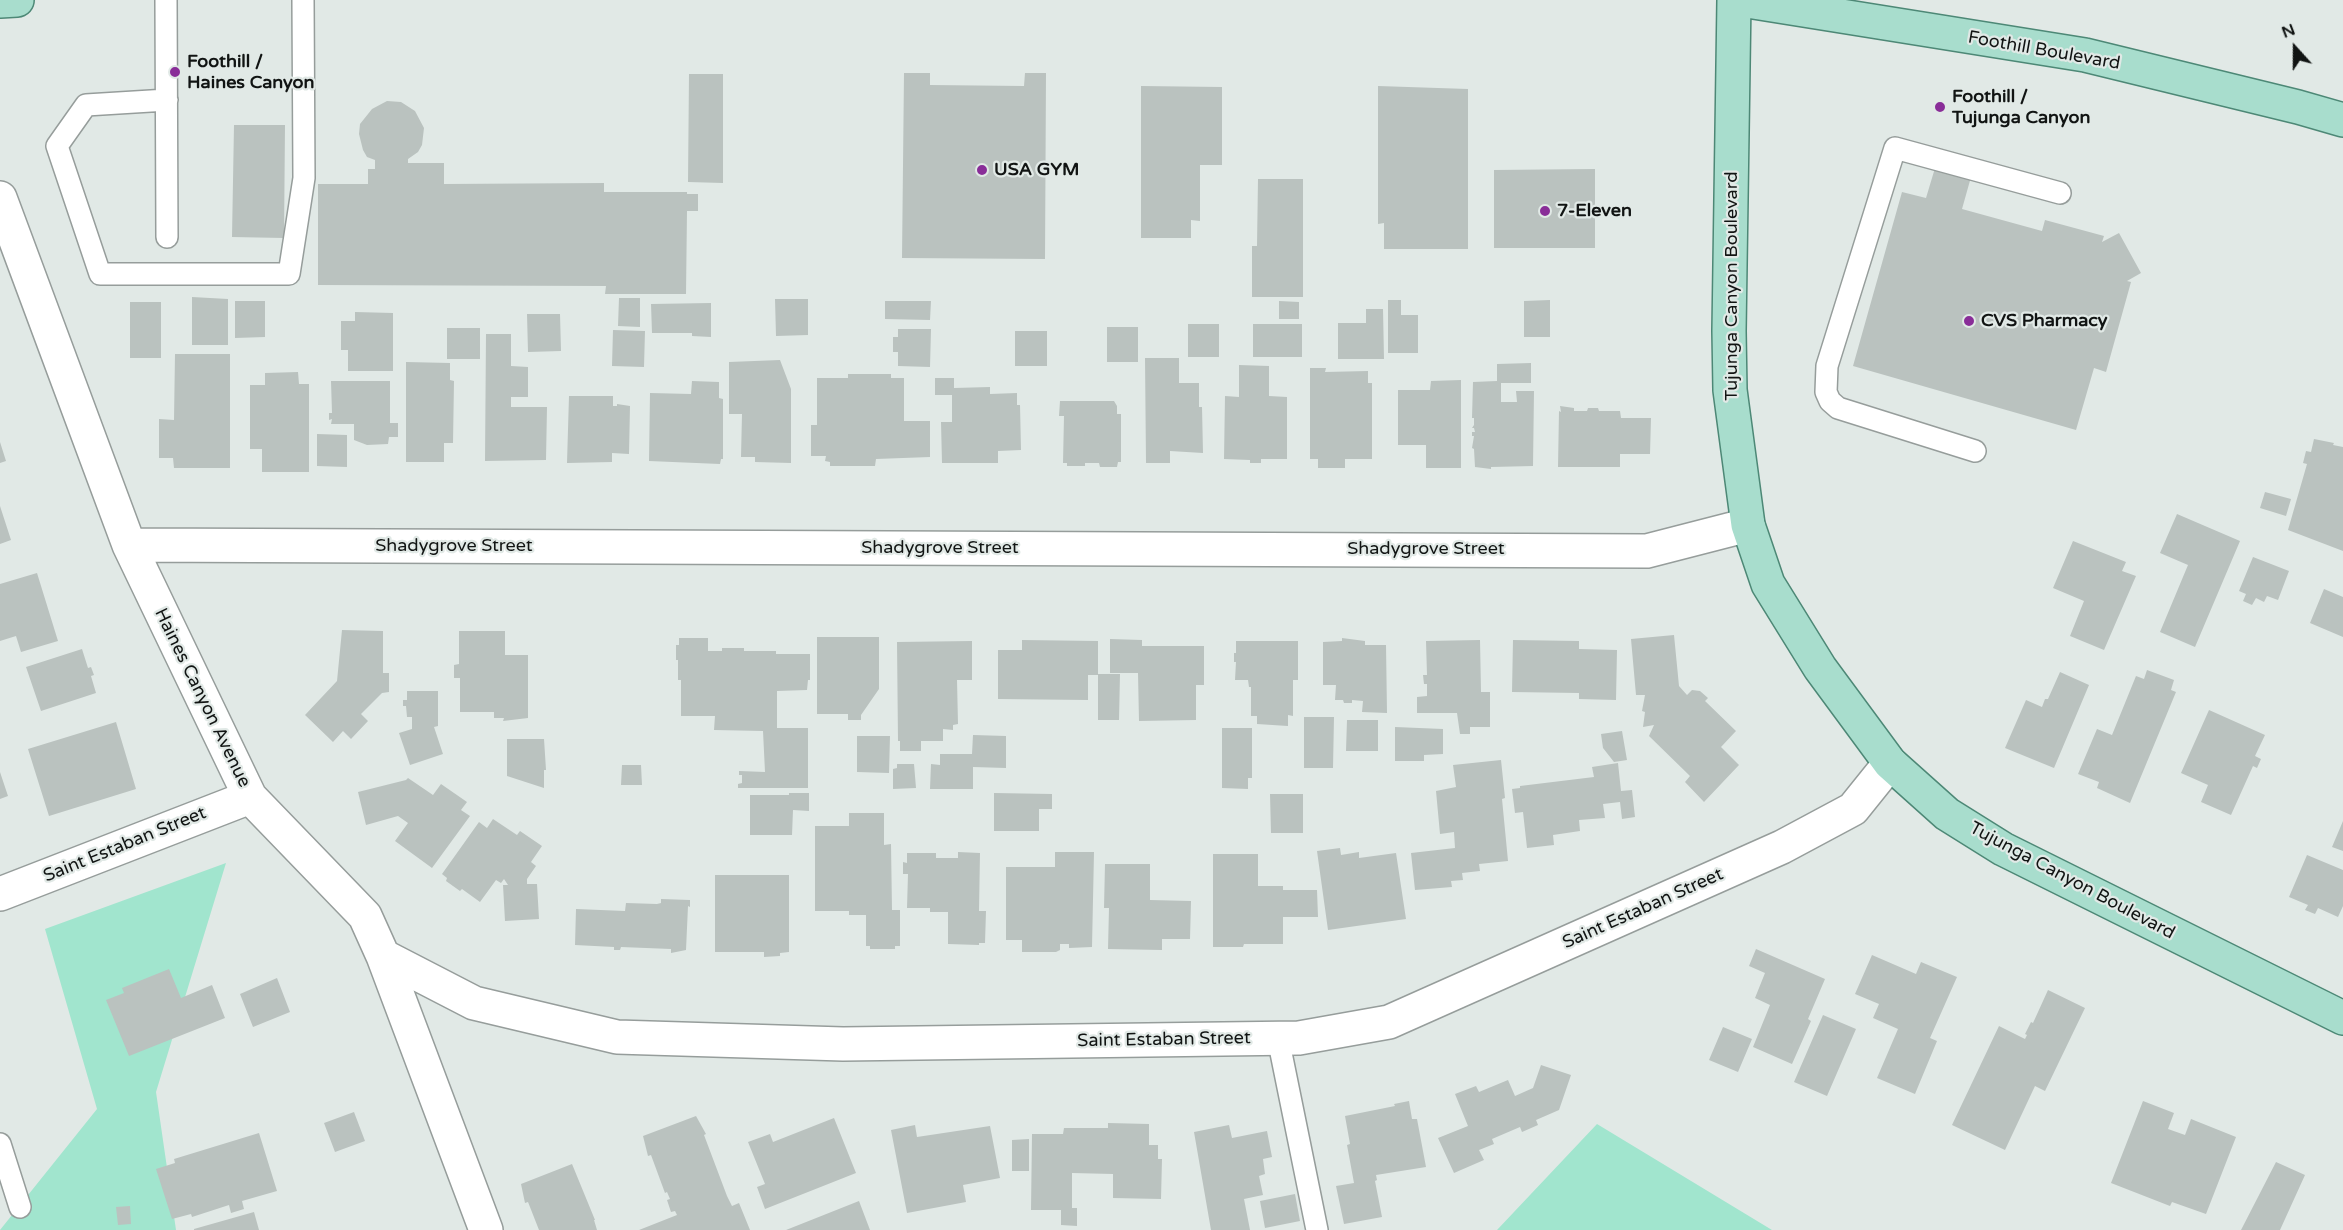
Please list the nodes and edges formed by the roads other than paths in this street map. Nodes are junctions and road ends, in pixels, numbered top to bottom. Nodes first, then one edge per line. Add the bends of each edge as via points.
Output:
1 (17, 0) edge
2 (166, 0) edge
3 (303, 0) edge
4 (1734, 0) edge
5 (1741, 0) edge
6 (0, 1) edge
7 (167, 100) junction
8 (2343, 120) edge
9 (2060, 193) dead end
10 (0, 198) edge
11 (167, 237) dead end
12 (1975, 451) dead end
13 (1748, 525) junction
14 (129, 545) junction
15 (1890, 763) junction
16 (250, 797) junction
17 (0, 894) edge
18 (383, 956) junction
19 (2343, 1018) edge
20 (1278, 1038) junction
21 (0, 1144) edge
22 (20, 1207) dead end
23 (486, 1230) edge
24 (1317, 1230) edge

1 - 6 main road
2 - 7 lane
3 - 7 lane via 304,178 289,274 100,274 57,146 86,105
4 - 13 main road, Tujunga Canyon Boulevard via 1730,390
5 - 8 main road, Foothill Boulevard via 2085,55
7 - 11 lane
9 - 12 lane via 1895,148 1827,366 1826,392 1838,408
10 - 14 street, Haines Canyon Avenue
13 - 14 street, Shadygrove Street via 1647,550
13 - 15 main road, Tujunga Canyon Boulevard via 1768,584 1820,668
14 - 16 street, Haines Canyon Avenue
15 - 19 main road, Tujunga Canyon Boulevard via 1947,814 2003,849
15 - 20 street, Saint Estaban Street via 1853,809 1771,852 1389,1022
16 - 17 street, Saint Estaban Street
16 - 18 street, Haines Canyon Avenue via 365,916
18 - 20 street, Saint Estaban Street via 474,1003 617,1037 843,1044
18 - 23 street, Haines Canyon Avenue
20 - 24 lane
21 - 22 lane

